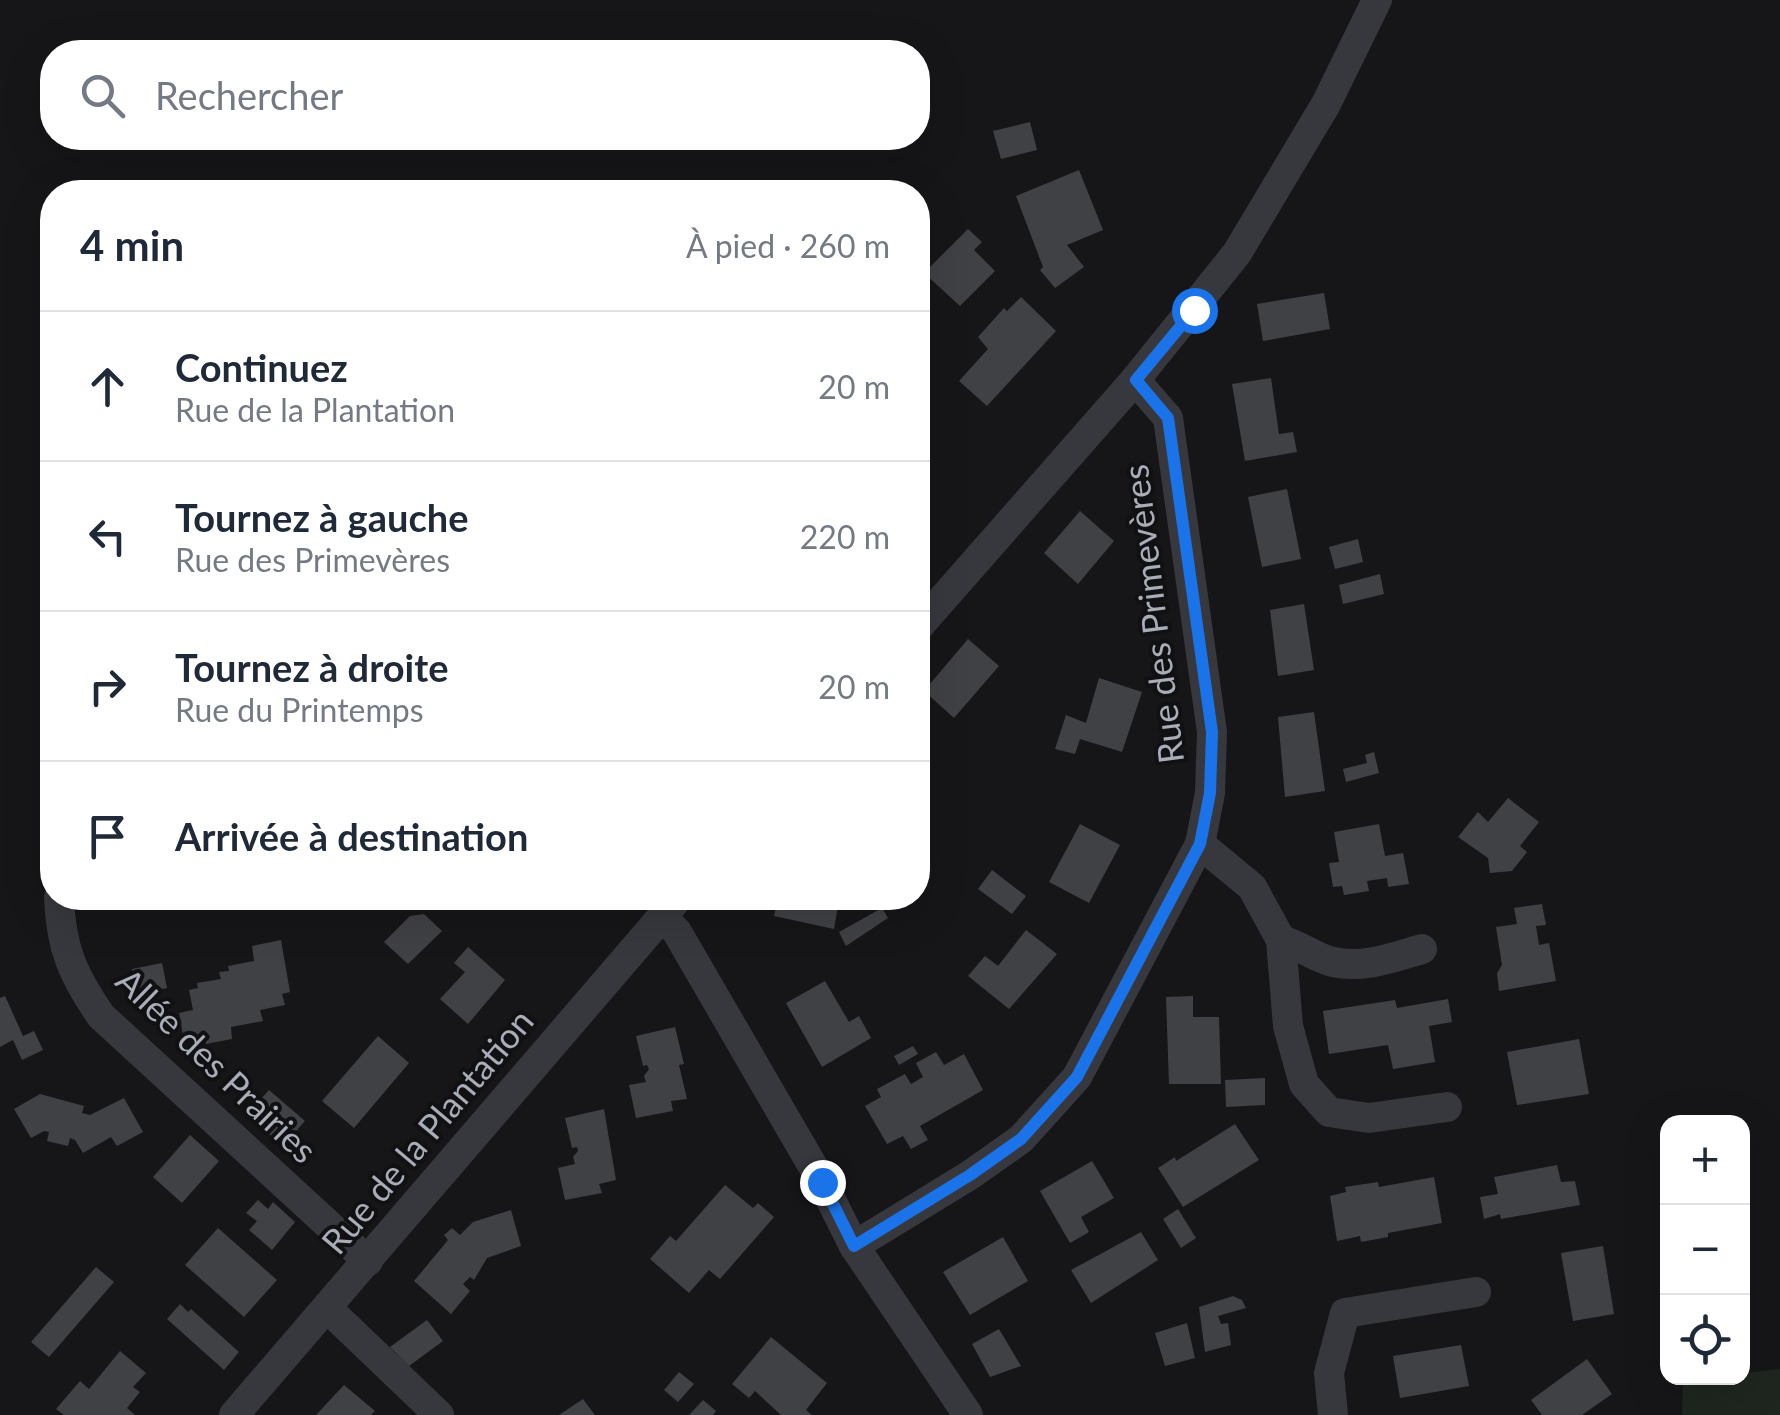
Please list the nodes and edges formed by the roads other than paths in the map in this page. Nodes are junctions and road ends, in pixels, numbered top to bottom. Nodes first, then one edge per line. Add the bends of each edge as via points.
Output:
1 (1377, 0) edge
2 (1136, 380) junction
3 (930, 612) edge
4 (1200, 844) junction
5 (60, 910) edge
6 (667, 910) edge
7 (671, 910) edge
8 (1281, 940) junction
9 (1422, 949) dead end
10 (1447, 1107) dead end
11 (854, 1246) junction
12 (368, 1260) junction
13 (1476, 1292) dead end
14 (327, 1308) junction
15 (234, 1415) edge
16 (439, 1415) edge
17 (968, 1415) edge
18 (1333, 1415) edge

1 - 2 street via 1326,104 1238,252
2 - 3 street
2 - 4 street, Rue des Primevères via 1168,418 1212,732
4 - 8 street via 1252,887
4 - 11 street, Rue des Primevères via 1077,1077 1021,1139
5 - 12 street, Allée des Prairies via 75,978 101,1016
6 - 12 street, Rue de la Plantation
7 - 11 street
8 - 9 street via 1331,962 1359,964
8 - 10 street via 1288,1026 1304,1084 1329,1112 1369,1118
11 - 17 street
12 - 14 street, Rue de la Plantation
13 - 18 street via 1344,1313 1330,1373
14 - 15 street, Rue de la Plantation
14 - 16 street

